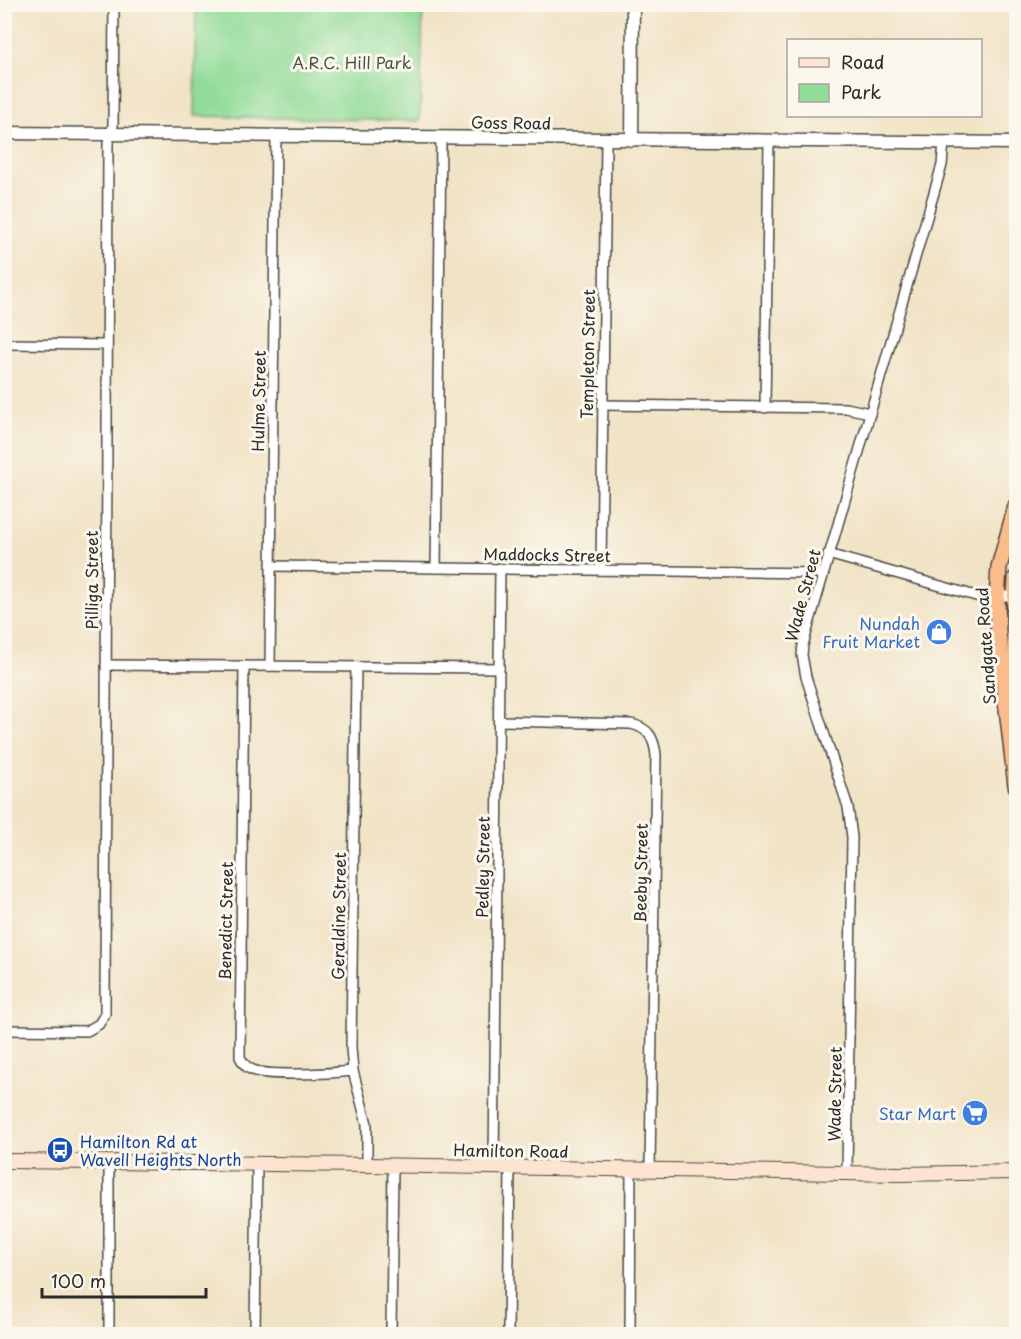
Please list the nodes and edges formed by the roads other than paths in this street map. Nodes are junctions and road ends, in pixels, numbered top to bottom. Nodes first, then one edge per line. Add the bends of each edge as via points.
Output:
1 (114, 4) edge
2 (633, 4) edge
3 (4, 133) edge
4 (110, 134) junction
5 (276, 136) junction
6 (441, 138) junction
7 (606, 139) junction
8 (632, 140) junction
9 (770, 141) junction
10 (944, 142) junction
11 (1017, 143) edge
12 (4, 344) edge
13 (107, 345) junction
14 (602, 405) junction
15 (765, 408) junction
16 (870, 413) junction
17 (1017, 506) edge
18 (828, 554) junction
19 (271, 566) junction
20 (436, 568) junction
21 (500, 568) junction
22 (601, 570) junction
23 (823, 573) junction
24 (1017, 578) edge
25 (1016, 595) edge
26 (996, 598) junction
27 (106, 665) junction
28 (244, 666) junction
29 (270, 666) junction
30 (356, 667) junction
31 (499, 668) junction
32 (1017, 674) edge
33 (499, 721) junction
34 (1017, 786) edge
35 (4, 1030) edge
36 (353, 1071) junction
37 (4, 1161) edge
38 (109, 1162) junction
39 (257, 1164) junction
40 (367, 1165) junction
41 (393, 1165) junction
42 (494, 1167) junction
43 (510, 1167) junction
44 (631, 1168) junction
45 (650, 1168) junction
46 (1016, 1172) edge
47 (847, 1173) junction
48 (109, 1335) edge
49 (255, 1335) edge
50 (391, 1335) edge
51 (508, 1335) edge
52 (630, 1335) edge

1 - 4 street, Pilliga Street
2 - 8 street
3 - 4 street, Goss Road
4 - 5 street, Goss Road
4 - 13 street, Pilliga Street
5 - 6 street, Goss Road
5 - 19 street, Hulme Street
6 - 7 street, Goss Road
6 - 20 street
7 - 8 street, Goss Road
7 - 14 street, Templeton Street
8 - 9 street, Goss Road
9 - 10 street, Goss Road
9 - 15 street
10 - 11 street, Goss Road
10 - 16 street, Wade Street via 942,165
12 - 13 street
13 - 27 street, Pilliga Street
14 - 15 street
14 - 22 street, Templeton Street
15 - 16 street via 846,408
16 - 18 street, Wade Street
17 - 26 highway, Sandgate Road via 999,567
18 - 23 street, Wade Street
18 - 26 street via 983,598
19 - 20 street, Maddocks Street
19 - 29 street, Hulme Street
20 - 21 street, Maddocks Street
21 - 22 street, Maddocks Street
21 - 31 street, Pedley Street
22 - 23 street, Maddocks Street
23 - 47 street, Wade Street via 802,655 852,829
24 - 25 highway, Sandgate Road
25 - 26 street
25 - 32 highway, Sandgate Road
26 - 34 highway, Sandgate Road
27 - 28 street
27 - 35 street, Pilliga Street via 104,1018 87,1031
28 - 29 street
28 - 36 street, Benedict Street via 240,1057 250,1069 261,1072
29 - 30 street
30 - 31 street
30 - 36 street, Geraldine Street
31 - 33 street, Pedley Street
33 - 42 street, Pedley Street
33 - 45 street, Beeby Street via 631,724 645,729 653,740 656,754
36 - 40 street, Geraldine Street via 366,1115
37 - 38 main road, Hamilton Road
38 - 39 main road, Hamilton Road
38 - 48 street
39 - 40 main road, Hamilton Road
39 - 49 street
40 - 41 main road, Hamilton Road
41 - 42 main road, Hamilton Road
41 - 50 street
42 - 43 main road, Hamilton Road
43 - 44 main road, Hamilton Road
43 - 51 street
44 - 45 main road, Hamilton Road
44 - 52 street
45 - 47 main road, Hamilton Road
46 - 47 main road, Hamilton Road

